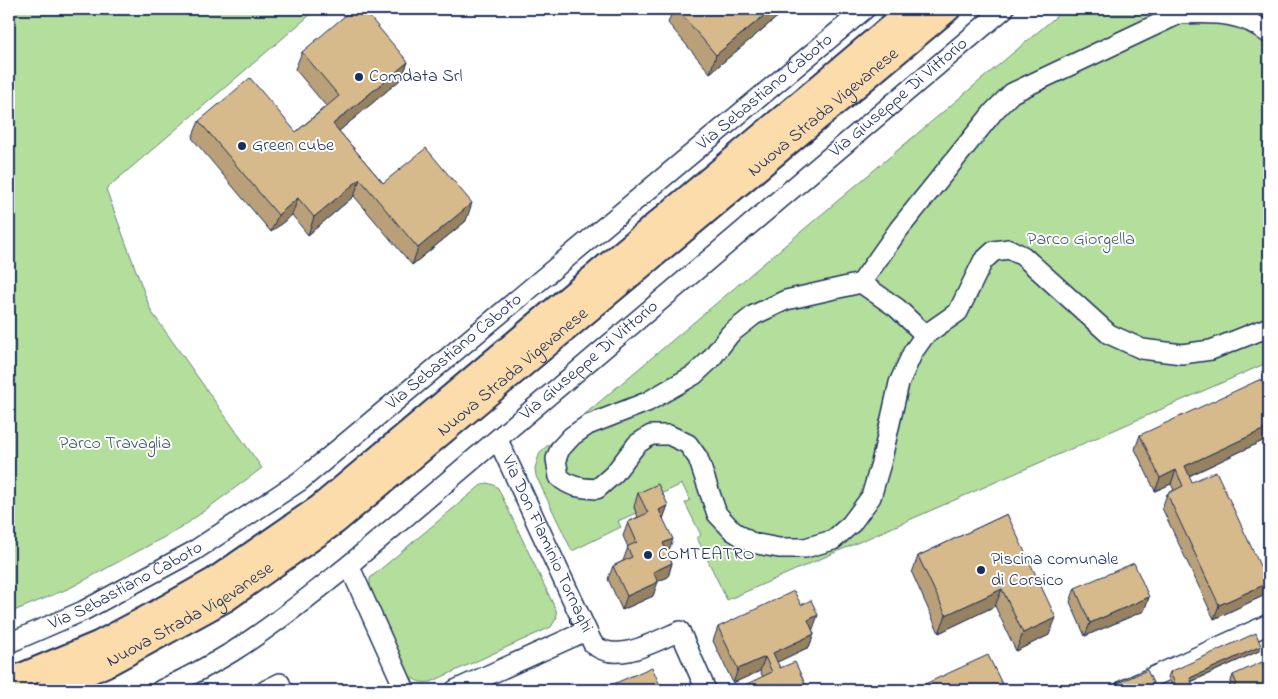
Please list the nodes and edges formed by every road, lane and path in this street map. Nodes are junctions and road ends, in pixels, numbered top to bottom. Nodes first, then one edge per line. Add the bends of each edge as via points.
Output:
1 (865, 9) edge
2 (912, 9) edge
3 (948, 9) edge
4 (1004, 9) edge
5 (1269, 34) edge
6 (861, 283) junction
7 (1269, 327) edge
8 (924, 335) junction
9 (498, 440) junction
10 (349, 565) junction
11 (1269, 624) edge
12 (586, 631) junction
13 (9, 643) edge
14 (10, 681) edge
15 (48, 690) edge
16 (161, 690) edge
17 (266, 690) edge
18 (283, 690) edge
19 (405, 690) edge
20 (454, 690) edge
21 (706, 690) edge
22 (1124, 690) edge

1 - 13 street, Via Sebastiano Caboto via 300,481 194,551 83,611
2 - 14 main road, Nuova Strada Vigevanese via 320,507 213,581 158,612 98,644
3 - 15 main road, Nuova Strada Vigevanese via 335,522 226,599 110,663
4 - 9 street, Via Giuseppe Di Vittorio
5 - 6 street via 1258,25 1232,15 1179,14 1012,93 899,229
6 - 8 street via 897,308
6 - 8 street via 786,300 754,316 730,334 694,375 647,402 588,426 572,436 556,459 558,477 577,488 598,489 638,444 651,436 669,435 688,444 698,458 717,514 732,531 752,544 805,548 833,540 851,524 871,497 899,383
7 - 8 street via 1211,350 1182,354 1142,349 1109,334 1023,256 1009,249 994,251 983,261 958,312
9 - 10 street, Via Giuseppe Di Vittorio
9 - 12 street, Via Don Flaminio Tornaghi
10 - 16 street, Via Giuseppe Di Vittorio via 248,642
10 - 19 street
11 - 22 street
12 - 20 street
12 - 21 street, Via Don Flaminio Tornaghi via 598,649 615,653 627,652 680,631
17 - 18 street via 280,683

